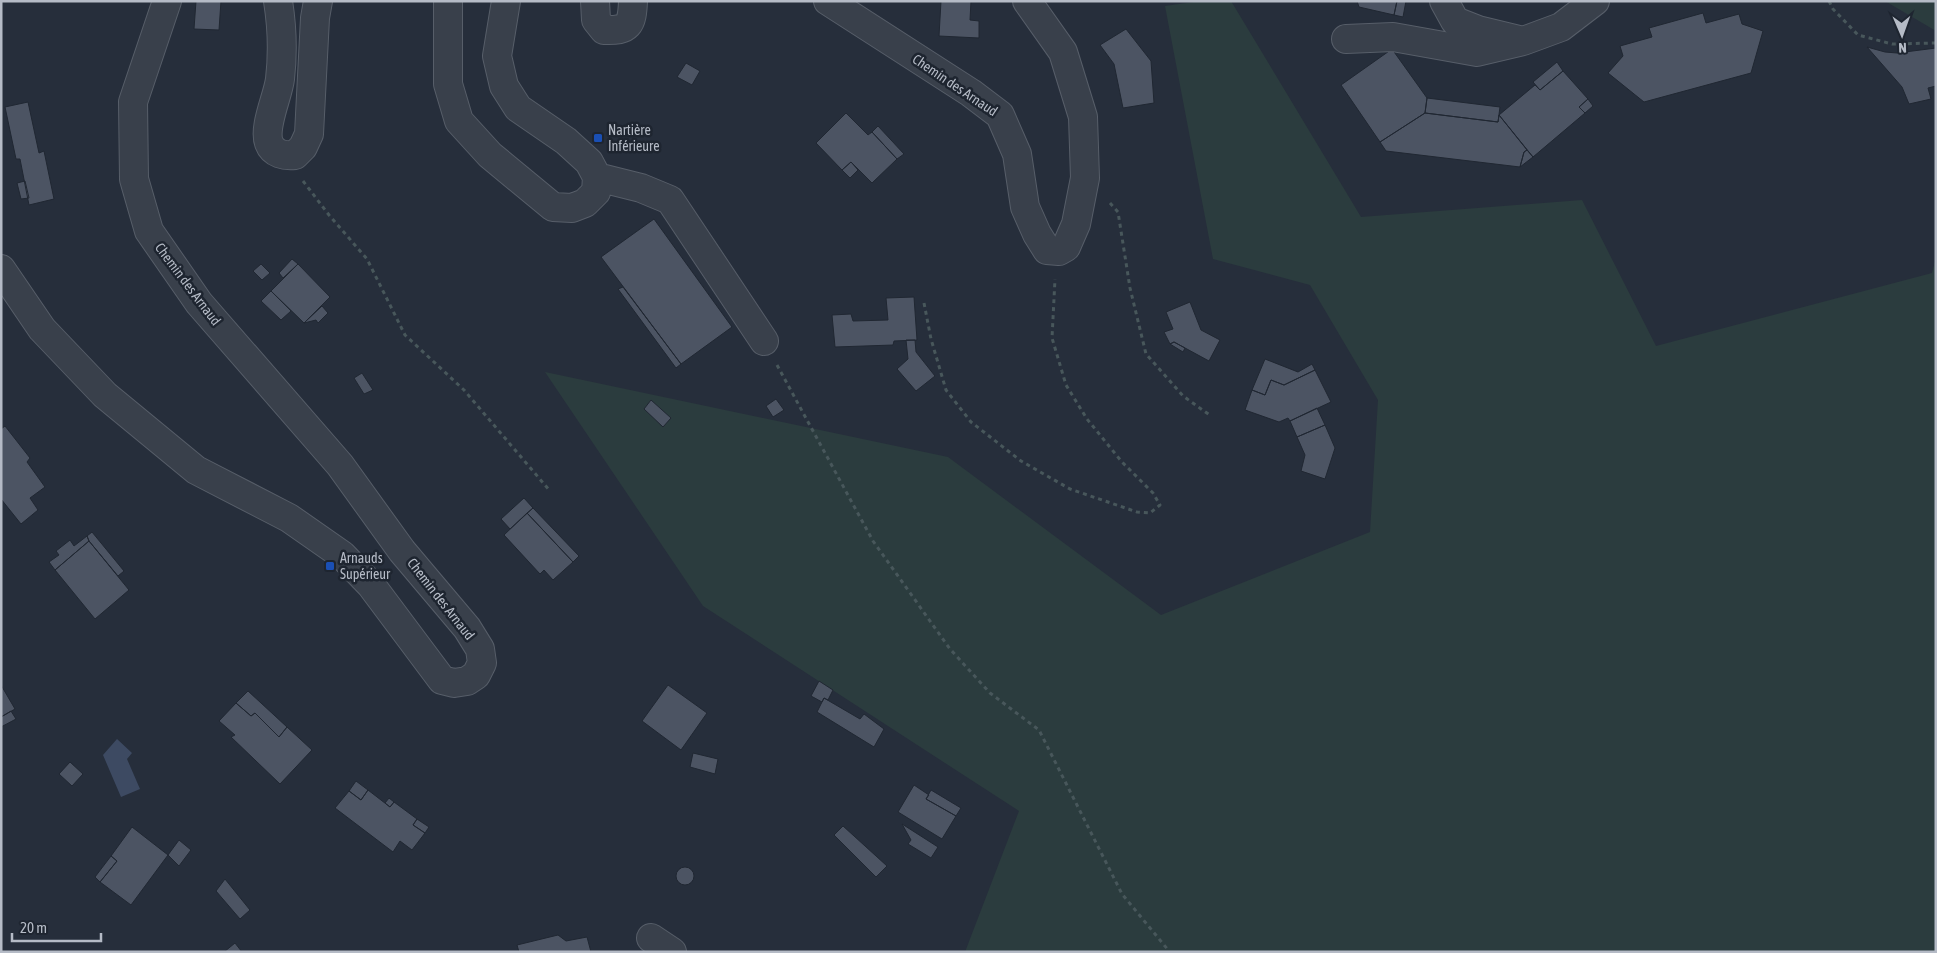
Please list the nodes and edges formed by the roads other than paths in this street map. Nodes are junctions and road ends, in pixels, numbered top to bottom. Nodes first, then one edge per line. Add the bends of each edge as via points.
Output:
1 (167, 1) edge
2 (278, 1) edge
3 (318, 1) edge
4 (448, 1) edge
5 (506, 1) edge
6 (594, 1) edge
7 (633, 1) edge
8 (828, 1) edge
9 (1027, 1) edge
10 (1444, 1) edge
11 (1595, 1) edge
12 (1346, 39) dead end
13 (1523, 41) junction
14 (597, 177) junction
15 (1, 269) edge
16 (764, 340) road end

1 - 15 street, Chemin des Arnaud via 133,102 134,179 148,231 199,303 340,465 402,551 467,628 480,649 482,664 476,674 467,681 454,683 442,680 371,585 342,555 289,518 196,470 104,395 42,329
2 - 3 street via 282,24 280,79 269,123 269,144 284,156 295,155 304,147 309,134
4 - 14 street via 448,84 459,120 490,154 553,207 572,208 585,202 596,192
5 - 14 street via 497,56 504,86 518,108 566,141 589,162
6 - 7 street via 596,20 604,30 616,31 626,27 633,18
8 - 9 street, Chemin des Arnaud via 1000,115 1017,154 1025,207 1047,250 1059,251 1066,247 1076,224 1085,178 1083,117 1063,52
10 - 13 street via 1455,21
11 - 13 street via 1560,27
12 - 13 street via 1393,36 1476,52
14 - 16 street via 641,188 670,200

